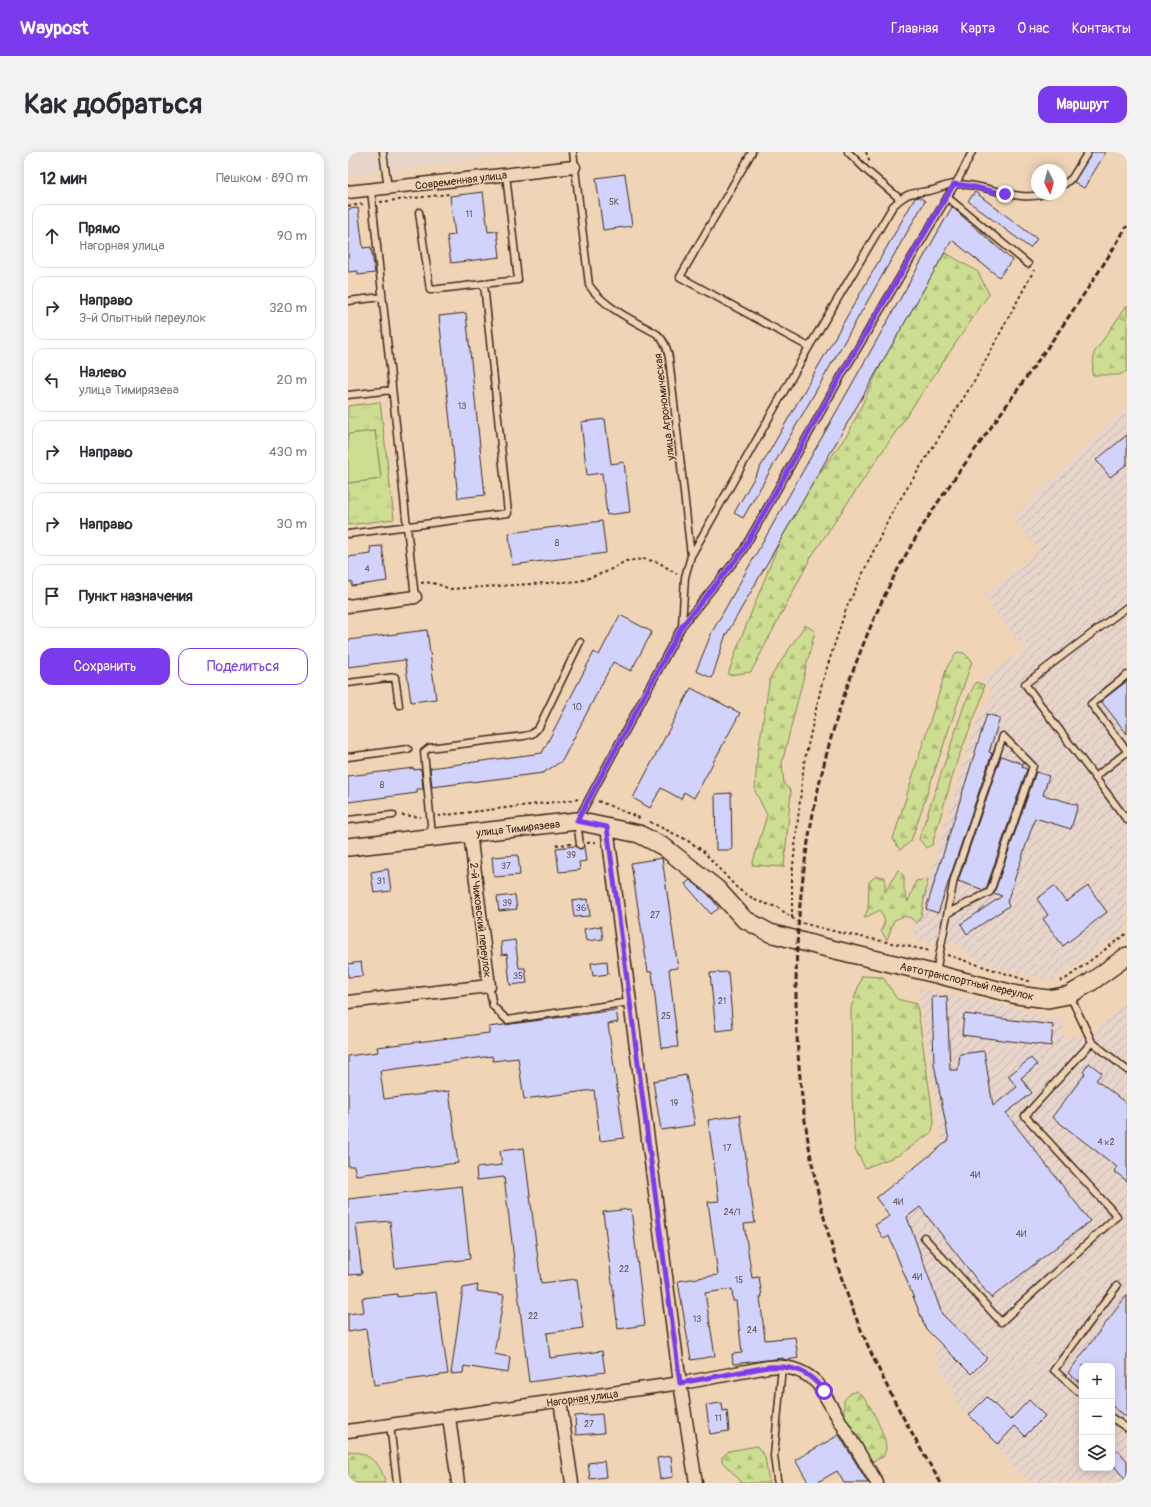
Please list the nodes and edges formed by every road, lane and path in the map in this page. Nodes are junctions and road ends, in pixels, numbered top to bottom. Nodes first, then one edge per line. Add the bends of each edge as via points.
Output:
1 (383, 152) edge
2 (573, 152) edge
3 (752, 152) edge
4 (848, 152) edge
5 (972, 152) edge
6 (1088, 152) edge
7 (574, 167) junction
8 (506, 175) junction
9 (1067, 182) edge
10 (954, 184) junction
11 (388, 188) junction
12 (371, 190) junction
13 (348, 192) edge
14 (947, 196) junction
15 (1031, 196) edge
16 (900, 199) junction
17 (419, 212) dead end
18 (1028, 264) joint
19 (484, 284) junction
20 (382, 297) junction
21 (348, 301) edge
22 (808, 347) junction
23 (392, 390) junction
24 (348, 395) edge
25 (406, 527) junction
26 (348, 534) edge
27 (691, 556) junction
28 (685, 577) junction
29 (414, 584) junction
30 (415, 597) joint
31 (348, 606) edge
32 (1127, 607) edge
33 (682, 626) junction
34 (580, 642) dead end
35 (1127, 675) edge
36 (348, 683) edge
37 (399, 705) dead end
38 (408, 749) dead end
39 (1127, 752) edge
40 (348, 757) edge
41 (1095, 777) junction
42 (393, 814) joint
43 (430, 817) junction
44 (348, 820) edge
45 (1127, 820) edge
46 (577, 821) junction
47 (607, 827) junction
48 (470, 833) junction
49 (432, 837) junction
50 (580, 846) dead end
51 (348, 847) edge
52 (948, 913) junction
53 (792, 918) dead end
54 (837, 932) dead end
55 (1127, 933) edge
56 (797, 940) joint
57 (940, 953) junction
58 (1127, 956) edge
59 (936, 974) junction
60 (1035, 983) dead end
61 (1054, 984) dead end
62 (489, 986) junction
63 (1069, 994) junction
64 (348, 1002) edge
65 (630, 1002) junction
66 (1092, 1042) junction
67 (1127, 1070) edge
68 (924, 1238) dead end
69 (1117, 1286) dead end
70 (782, 1366) junction
71 (680, 1383) junction
72 (1079, 1392) edge
73 (560, 1401) junction
74 (449, 1417) junction
75 (1115, 1420) edge
76 (390, 1425) junction
77 (1127, 1428) edge
78 (348, 1431) edge
79 (397, 1483) edge
80 (458, 1483) edge
81 (572, 1483) edge
82 (696, 1483) edge
83 (778, 1483) edge
84 (877, 1483) edge

1 - 11 lane
2 - 7 lane, улица Агрономическая
3 - 22 lane via 680,277
4 - 16 lane
5 - 10 lane
6 - 9 lane
7 - 8 street, Современная улица
7 - 27 lane, улица Агрономическая via 590,285 604,302 657,334 667,347
8 - 11 street, Современная улица
8 - 19 lane via 518,280
10 - 14 lane
10 - 15 lane via 1017,196
10 - 16 lane via 909,193
11 - 12 street, Современная улица
12 - 13 street, Современная улица
12 - 20 lane
14 - 18 lane
14 - 33 lane via 843,372 742,552
16 - 22 lane via 893,206
17 - 19 lane via 430,290
18 - 53 path via 1034,270 976,378 891,514 846,609 822,683 804,763 792,875
19 - 25 lane via 508,513
20 - 21 lane
20 - 23 lane
22 - 27 lane
23 - 24 lane
23 - 25 lane
25 - 26 lane
25 - 29 lane
27 - 28 lane
28 - 29 path via 658,562 643,559 626,561 606,572 580,581 450,589 426,582
28 - 33 lane
29 - 30 lane
30 - 31 street
32 - 41 lane via 1025,684
33 - 46 lane
34 - 43 lane via 539,727 532,734 430,748 424,752
35 - 39 lane via 1091,704
36 - 37 lane via 395,677
38 - 40 lane
39 - 41 lane
41 - 45 lane
42 - 43 path
42 - 44 lane
43 - 49 lane
46 - 47 main road, улица Тимирязева
46 - 48 main road, улица Тимирязева
46 - 50 lane
47 - 56 main road, улица Тимирязева via 639,834 664,847 717,889 744,919 770,933
47 - 65 street
48 - 49 main road, улица Тимирязева
48 - 62 street, 2-й Чижовский переулок
49 - 51 main road, улица Тимирязева
52 - 52 lane via 954,879 1003,736 1033,766 990,892
52 - 57 lane
54 - 57 path
55 - 61 path via 1067,978
56 - 59 main road, Автотранспортный переулок
57 - 59 lane
57 - 60 path
58 - 63 main road, Автотранспортный переулок via 1091,982
59 - 63 main road, Автотранспортный переулок via 1017,995 1048,1000
62 - 64 street, 2-й Чижовский переулок
62 - 65 lane via 492,1006 507,1020
63 - 66 lane
65 - 71 street
66 - 67 lane
66 - 68 lane via 1025,1116 1117,1216 1001,1322
69 - 72 lane via 1054,1370
70 - 71 street, Нагорная улица
70 - 83 lane via 774,1456
70 - 84 street, Нагорная улица via 806,1373 824,1391
71 - 73 street, Нагорная улица
71 - 82 street
73 - 74 street, Нагорная улица
73 - 81 street
74 - 76 street, Нагорная улица
74 - 80 street
75 - 77 lane
76 - 78 street, Нагорная улица
76 - 79 lane

